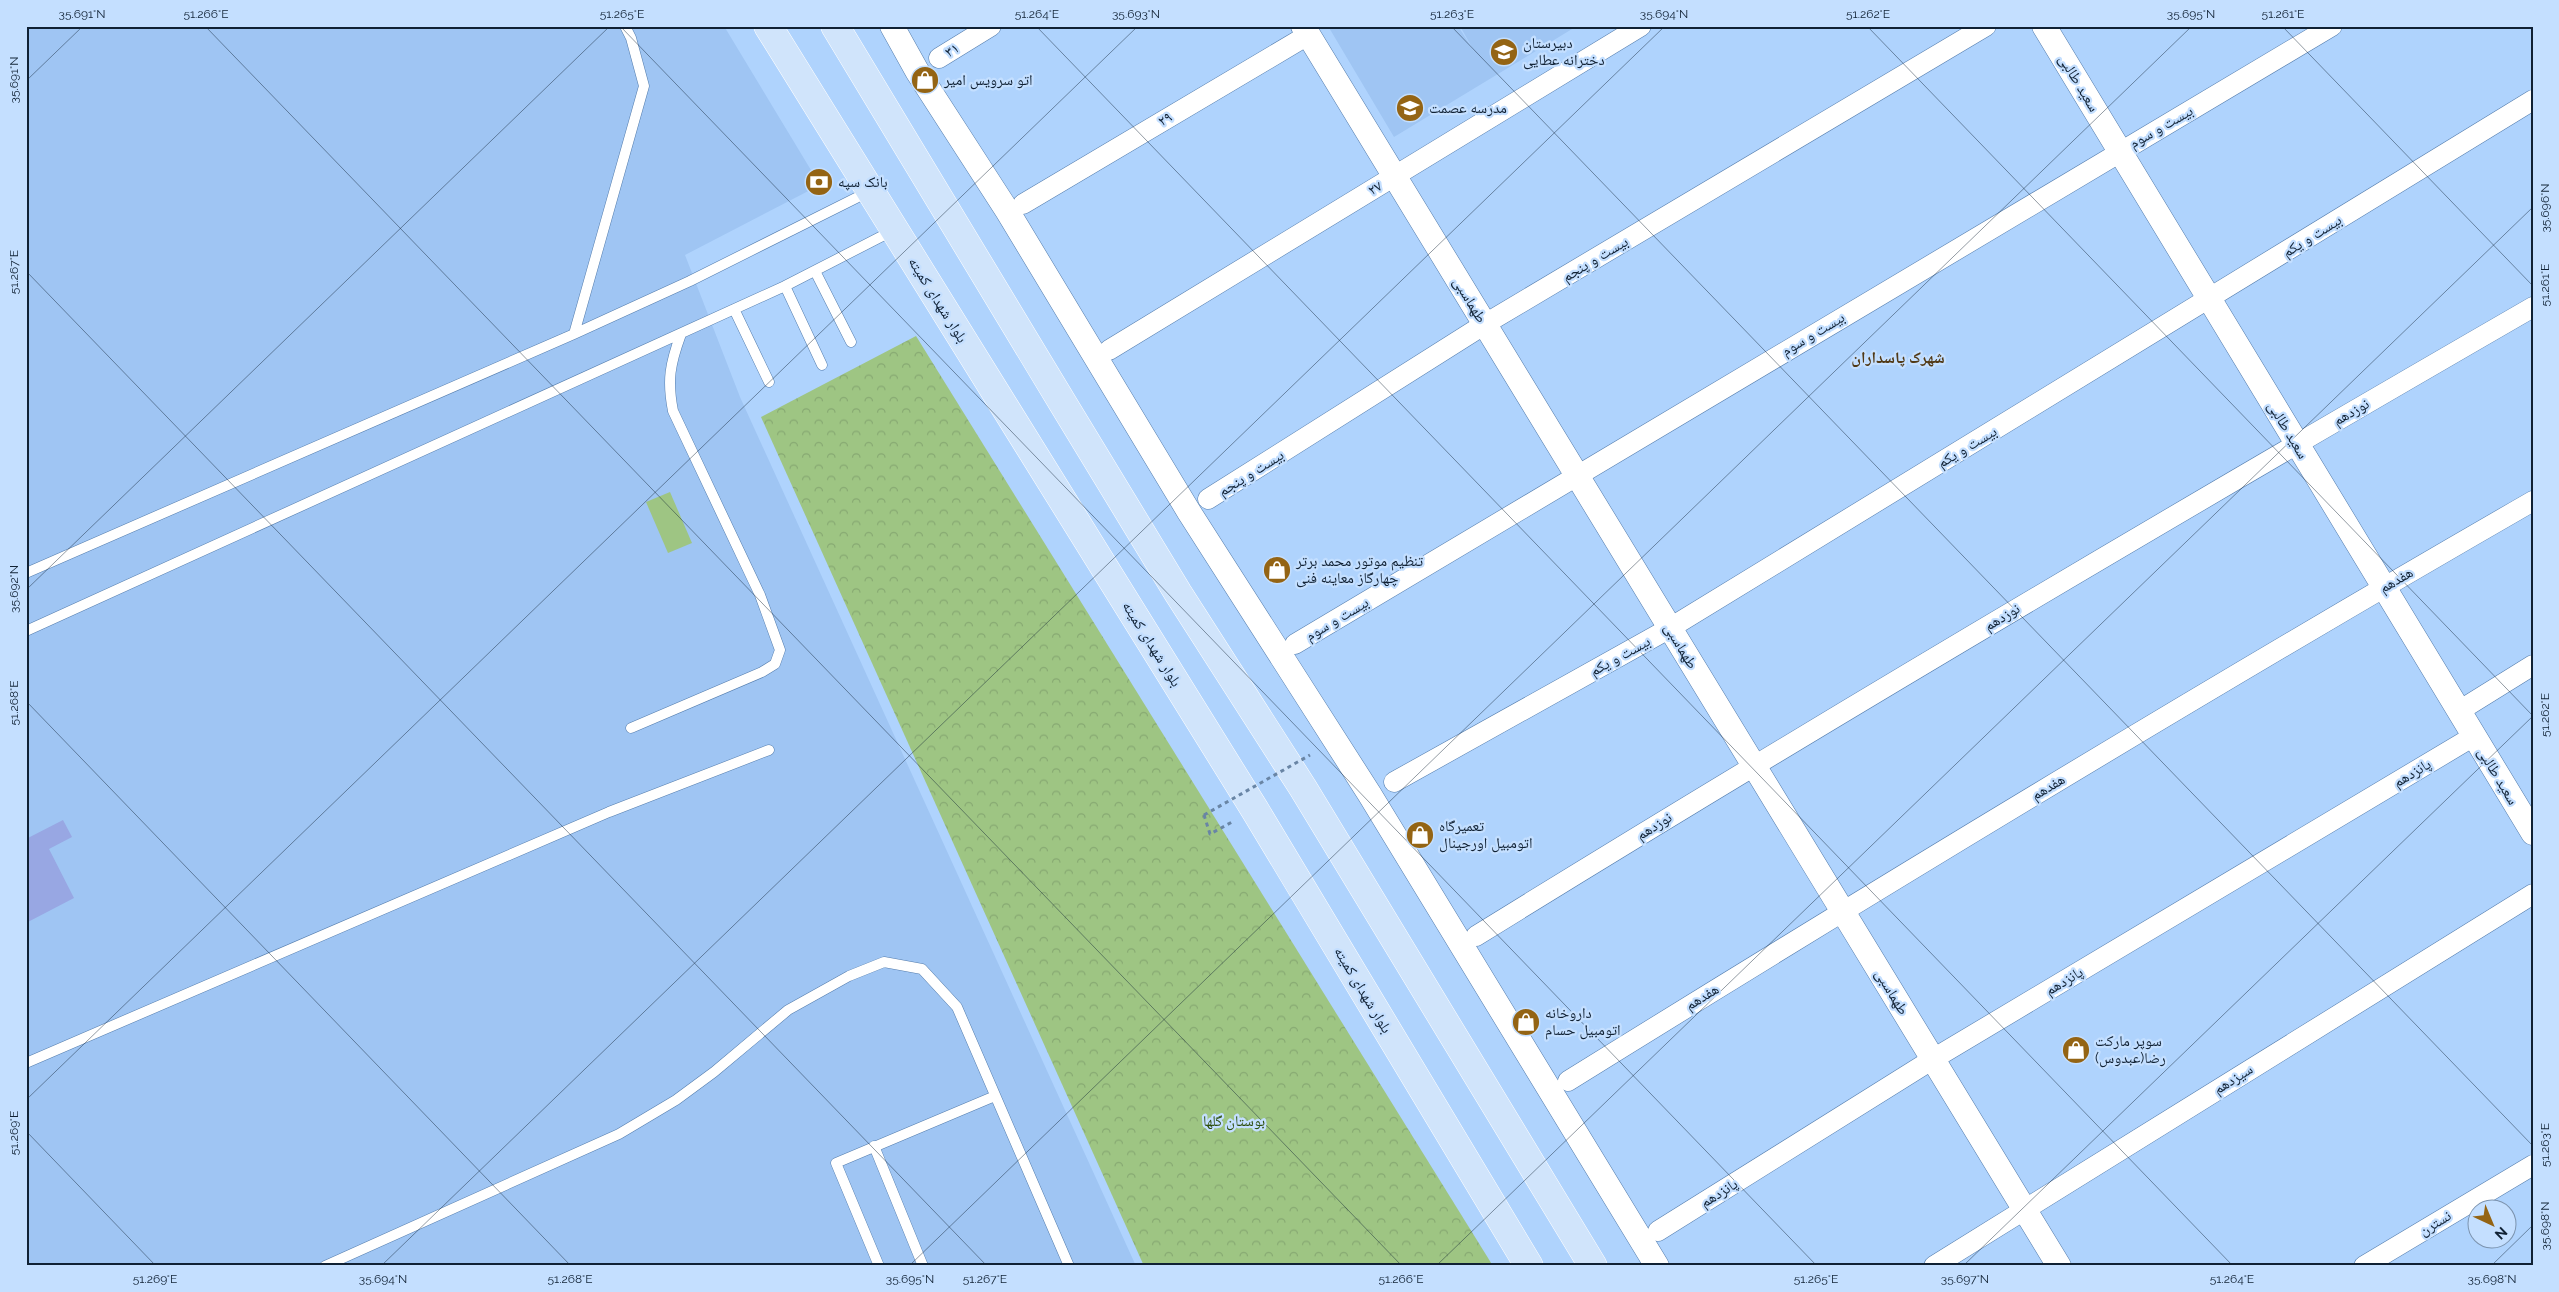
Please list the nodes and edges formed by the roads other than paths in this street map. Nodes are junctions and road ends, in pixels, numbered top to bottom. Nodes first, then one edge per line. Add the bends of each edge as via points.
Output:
1 (625, 26) edge
2 (768, 26) edge
3 (892, 26) edge
4 (991, 26) edge
5 (1641, 26) edge
6 (1986, 26) edge
7 (2044, 26) edge
8 (2332, 26) edge
9 (838, 28) edge
10 (1306, 30) edge
11 (939, 58) dead end
12 (2533, 100) edge
13 (2120, 151) junction
14 (1395, 176) junction
15 (871, 190) junction
16 (1023, 204) dead end
17 (894, 230) junction
18 (815, 271) junction
19 (785, 286) junction
20 (2209, 299) junction
21 (2533, 307) edge
22 (734, 309) junction
23 (1485, 324) junction
24 (574, 334) junction
25 (681, 334) junction
26 (851, 342) dead end
27 (1109, 350) dead end
28 (822, 365) dead end
29 (769, 382) dead end
30 (2296, 443) junction
31 (1576, 475) junction
32 (1208, 499) dead end
33 (2533, 501) edge
34 (26, 573) edge
35 (2383, 587) junction
36 (1670, 628) junction
37 (26, 631) edge
38 (1295, 644) dead end
39 (2533, 665) edge
40 (2459, 711) junction
41 (632, 728) dead end
42 (2474, 736) junction
43 (768, 750) dead end
44 (1753, 764) junction
45 (1394, 782) dead end
46 (2533, 833) edge
47 (2533, 894) edge
48 (1842, 910) junction
49 (1476, 936) dead end
50 (1933, 1059) junction
51 (26, 1064) edge
52 (1568, 1081) dead end
53 (995, 1096) junction
54 (874, 1146) junction
55 (2533, 1165) edge
56 (2024, 1208) junction
57 (1658, 1231) dead end
58 (325, 1266) edge
59 (879, 1266) edge
60 (923, 1266) edge
61 (1069, 1266) edge
62 (1529, 1266) edge
63 (1593, 1266) edge
64 (1657, 1266) edge
65 (1934, 1266) edge
66 (2059, 1266) edge
67 (2364, 1266) edge

1 - 24 lane via 644,86
2 - 15 main road, بلوار شهدای کمیته
3 - 64 street via 1189,512 1370,795
4 - 11 street, ۳۱
5 - 14 street, ۲۷
6 - 23 street, بیست و پنجم
7 - 13 street, سعید طالبی
8 - 13 street, بیست و سوم
9 - 63 main road via 1178,593 1303,788
10 - 14 street, طهماسبی
10 - 16 street, ۲۹
12 - 20 street, بیست و یکم
13 - 20 street, سعید طالبی
13 - 31 street, بیست و سوم
14 - 23 street, طهماسبی
14 - 27 street, ۲۷
15 - 17 main road, بلوار شهدای کمیته
15 - 24 lane via 690,281
17 - 18 lane
17 - 62 main road, بلوار شهدای کمیته via 1255,810
18 - 19 lane
18 - 26 lane
19 - 22 lane
19 - 28 lane
20 - 30 street, سعید طالبی
20 - 36 street, بیست و یکم
21 - 30 street, نوزدهم
22 - 25 lane
22 - 29 lane
23 - 31 street, طهماسبی
23 - 32 street, بیست و پنجم
24 - 34 lane
25 - 37 lane
25 - 41 lane via 671,360 669,387 673,411 760,595 780,650 775,664 762,672
30 - 35 street, سعید طالبی
30 - 44 street, نوزدهم
31 - 36 street, طهماسبی
31 - 38 street, بیست و سوم
33 - 35 street, هفدهم
35 - 40 street, سعید طالبی
35 - 48 street, هفدهم
36 - 44 street, طهماسبی
36 - 45 street, بیست و یکم
39 - 40 street
40 - 42 street, سعید طالبی
42 - 46 street, سعید طالبی
42 - 50 street, پانزدهم
43 - 51 lane via 609,812
44 - 48 street, طهماسبی
44 - 49 street, نوزدهم
47 - 56 street, سیزدهم
48 - 50 street, طهماسبی
48 - 52 street, هفدهم
50 - 56 street, طهماسبی
50 - 57 street, پانزدهم
53 - 54 lane
53 - 58 lane via 957,1007 922,969 884,962 849,976 788,1010 699,1083 618,1134
53 - 61 lane
54 - 59 lane via 836,1163
54 - 60 lane
55 - 67 street, نسترن
56 - 65 street, سیزدهم
56 - 66 street, طهماسبی

